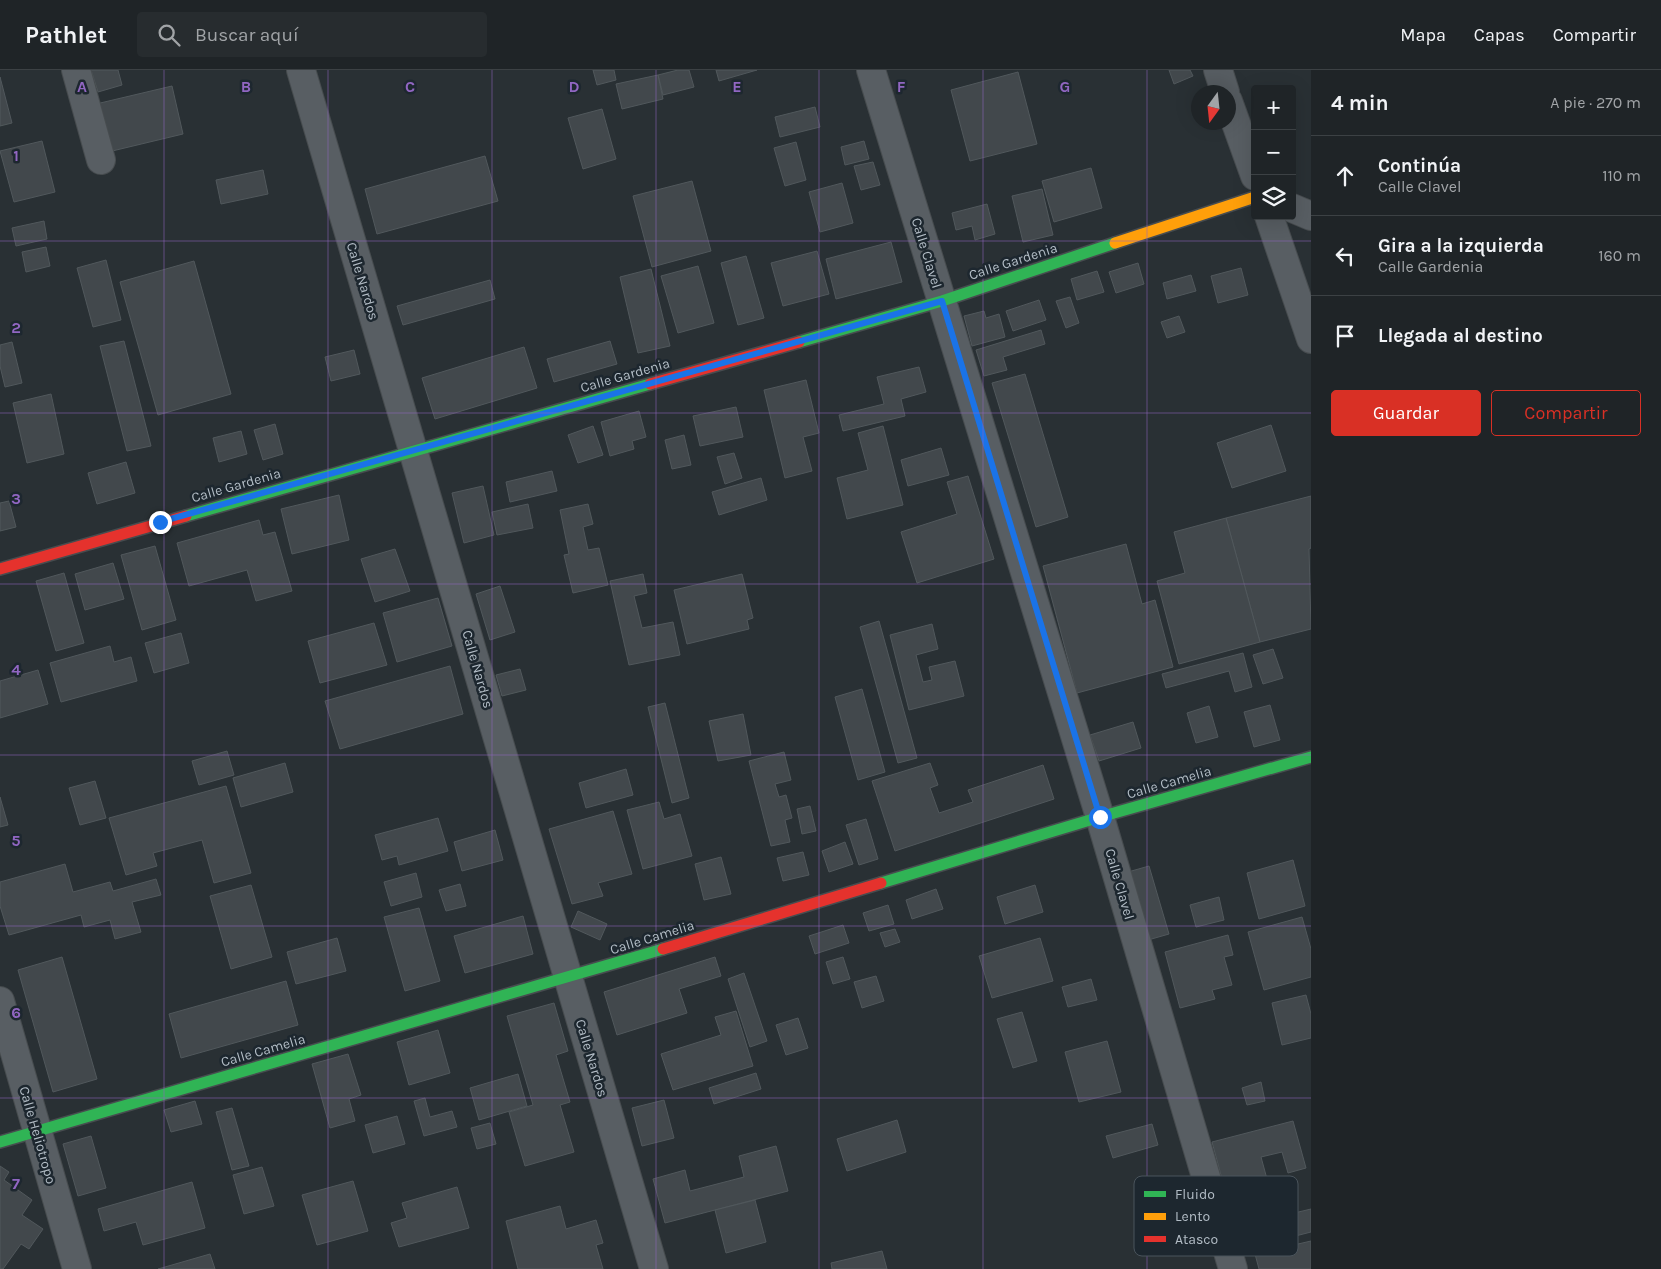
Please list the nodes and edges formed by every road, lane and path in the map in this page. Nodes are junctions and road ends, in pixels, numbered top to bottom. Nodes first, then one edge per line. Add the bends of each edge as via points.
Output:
1 (76, 70) edge
2 (301, 70) edge
3 (871, 70) edge
4 (1218, 70) edge
5 (1223, 85) edge
6 (1236, 123) edge
7 (100, 160) dead end
8 (1255, 175) edge
9 (1251, 198) edge
10 (1296, 210) edge
11 (1311, 216) edge
12 (1270, 220) edge
13 (942, 301) junction
14 (1311, 339) edge
15 (414, 451) junction
16 (0, 569) edge
17 (1311, 756) edge
18 (1100, 817) junction
19 (568, 978) junction
20 (0, 1001) edge
21 (37, 1131) junction
22 (0, 1142) edge
23 (1206, 1176) edge
24 (1229, 1256) edge
25 (77, 1269) edge
26 (654, 1269) edge
27 (1233, 1269) edge

1 - 7 street
2 - 15 street, Calle Nardos
3 - 13 street, Calle Clavel
4 - 5 street
6 - 8 street
9 - 13 street, Calle Gardenia
10 - 11 street
12 - 14 street
13 - 15 street, Calle Gardenia
13 - 18 street, Calle Clavel
15 - 16 street, Calle Gardenia
15 - 19 street, Calle Nardos
17 - 18 street, Calle Camelia
18 - 19 street, Calle Camelia
18 - 23 street, Calle Clavel
19 - 21 street, Calle Camelia
19 - 26 street, Calle Nardos
20 - 21 street, Calle Heliotropo
21 - 22 street, Calle Camelia
21 - 25 street, Calle Heliotropo
24 - 27 street, Calle Clavel

